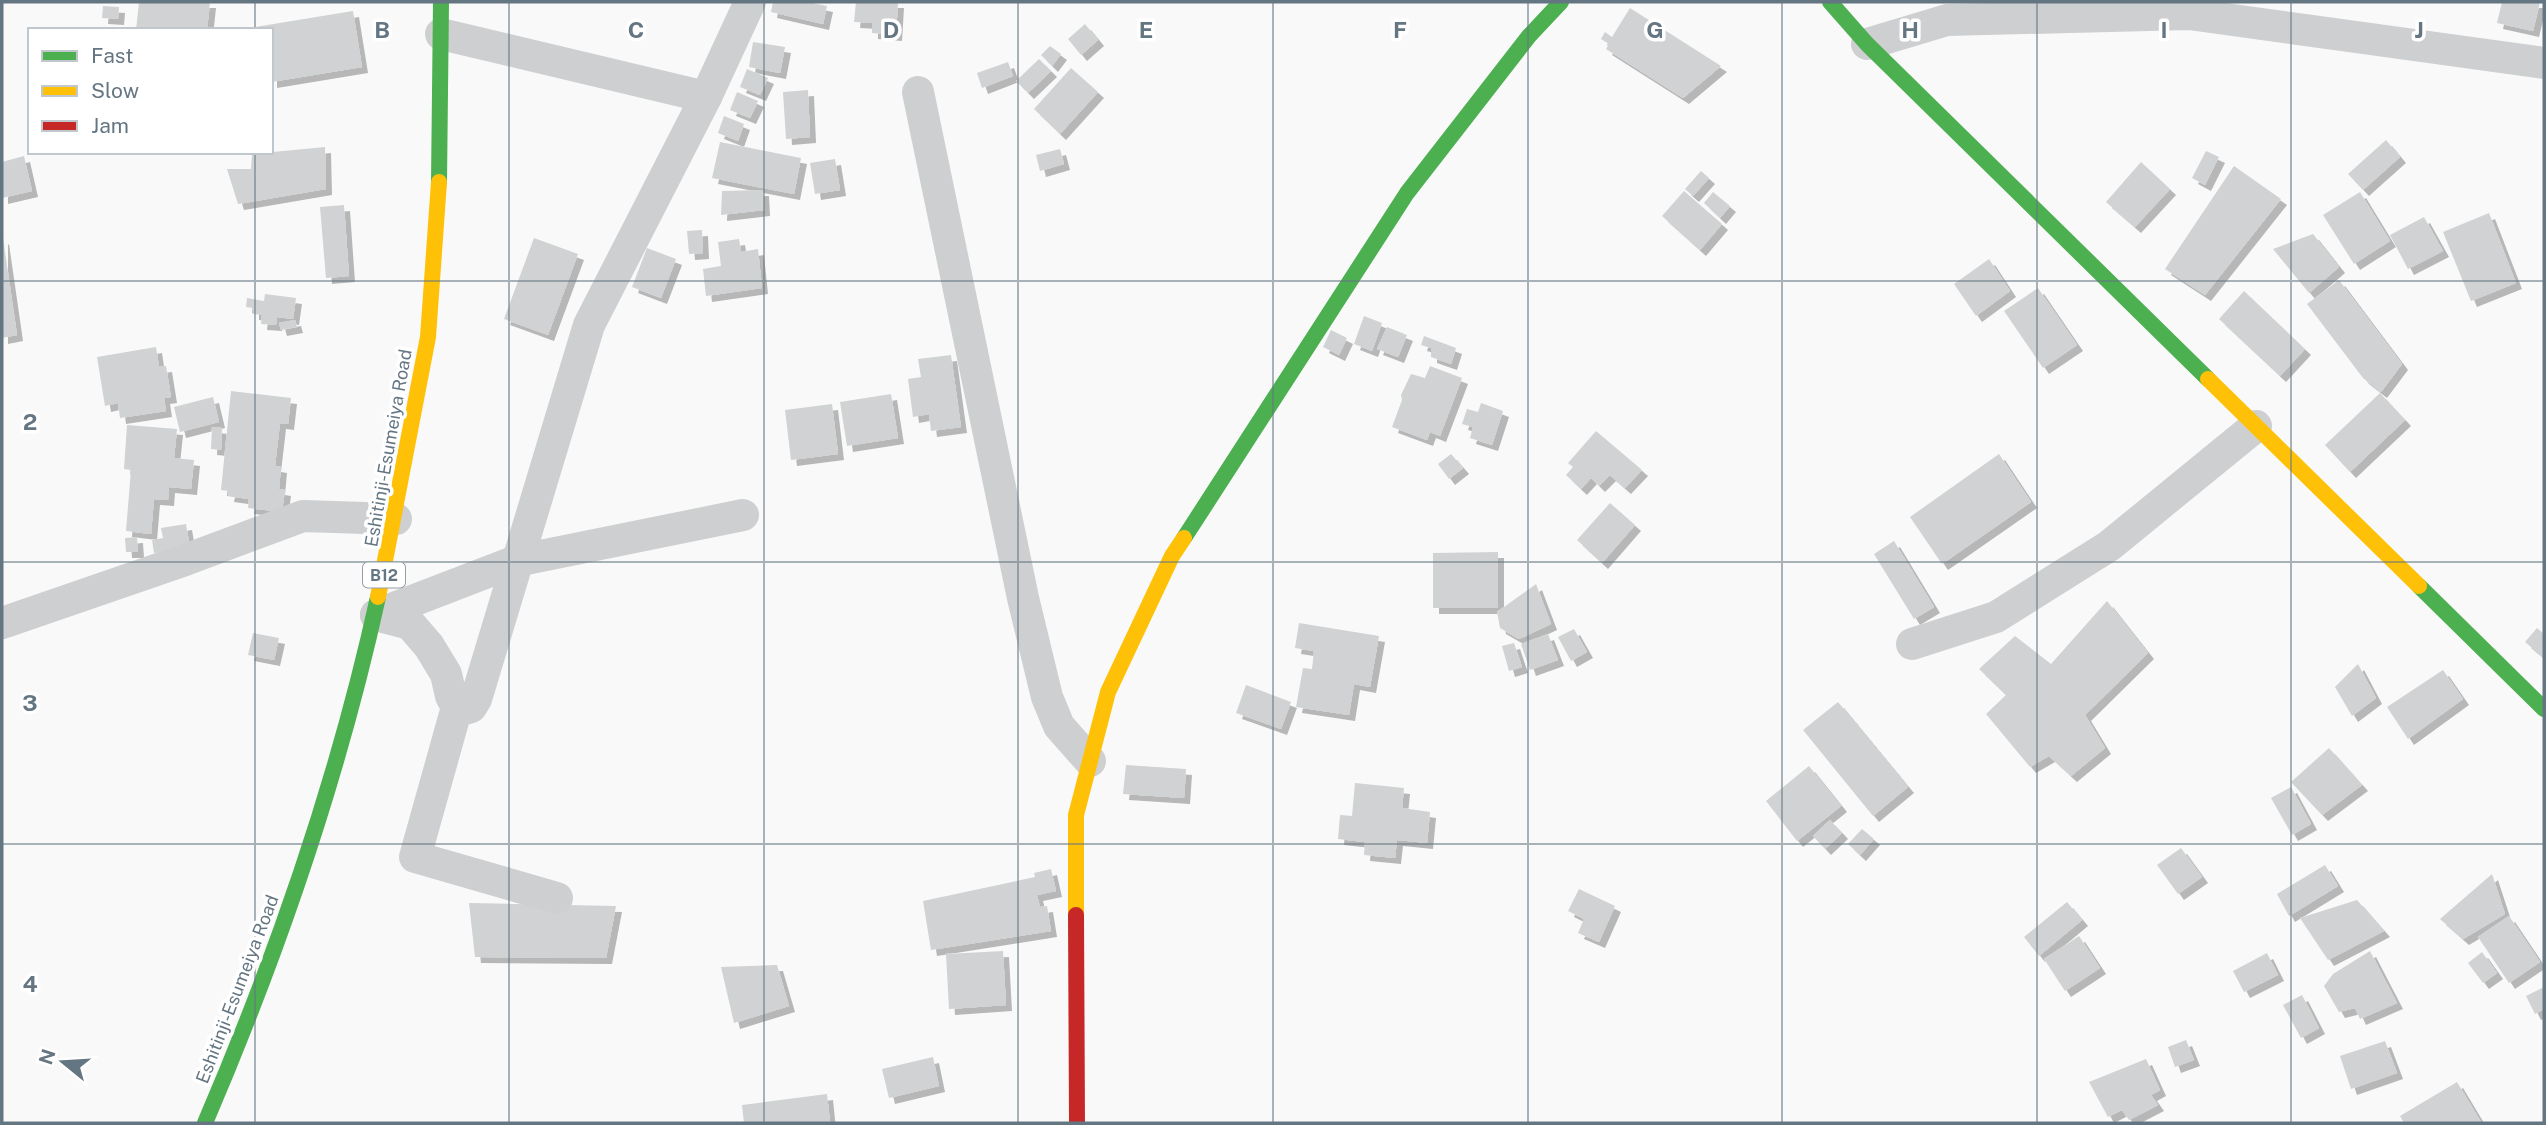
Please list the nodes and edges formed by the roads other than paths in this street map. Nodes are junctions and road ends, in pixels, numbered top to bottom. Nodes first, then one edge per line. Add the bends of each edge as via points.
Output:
1 (441, 2) edge
2 (750, 2) edge
3 (1561, 2) edge
4 (1830, 2) edge
5 (441, 34) junction
6 (1867, 44) junction
7 (2544, 63) edge
8 (918, 92) dead end
9 (706, 97) junction
10 (2256, 426) junction
11 (743, 515) dead end
12 (396, 519) junction
13 (516, 561) junction
14 (376, 615) junction
15 (2, 622) edge
16 (1912, 644) dead end
17 (457, 707) junction
18 (2544, 709) edge
19 (1090, 761) junction
20 (557, 898) dead end
21 (205, 1123) edge
22 (1077, 1123) edge

1 - 5 main road, Eshitinji-Esumeiya Road / B12
2 - 9 street
3 - 19 main road via 1529,36 1407,193 1172,556 1108,692
4 - 6 main road
5 - 9 street
5 - 12 main road, Eshitinji-Esumeiya Road / B12 via 440,177 429,323
6 - 7 street via 1947,20 2189,14
6 - 10 main road
8 - 19 street via 1047,697 1059,726
9 - 13 street via 589,325
10 - 16 street via 2109,546 1996,617
10 - 18 main road
11 - 13 street
12 - 14 main road, Eshitinji-Esumeiya Road / B12
12 - 15 street via 303,516
13 - 14 street
13 - 17 street via 476,699 471,707
14 - 17 street via 410,624 446,674
14 - 21 main road, Eshitinji-Esumeiya Road / B12 via 339,755 286,920
17 - 20 street via 415,857
19 - 22 main road via 1076,814

